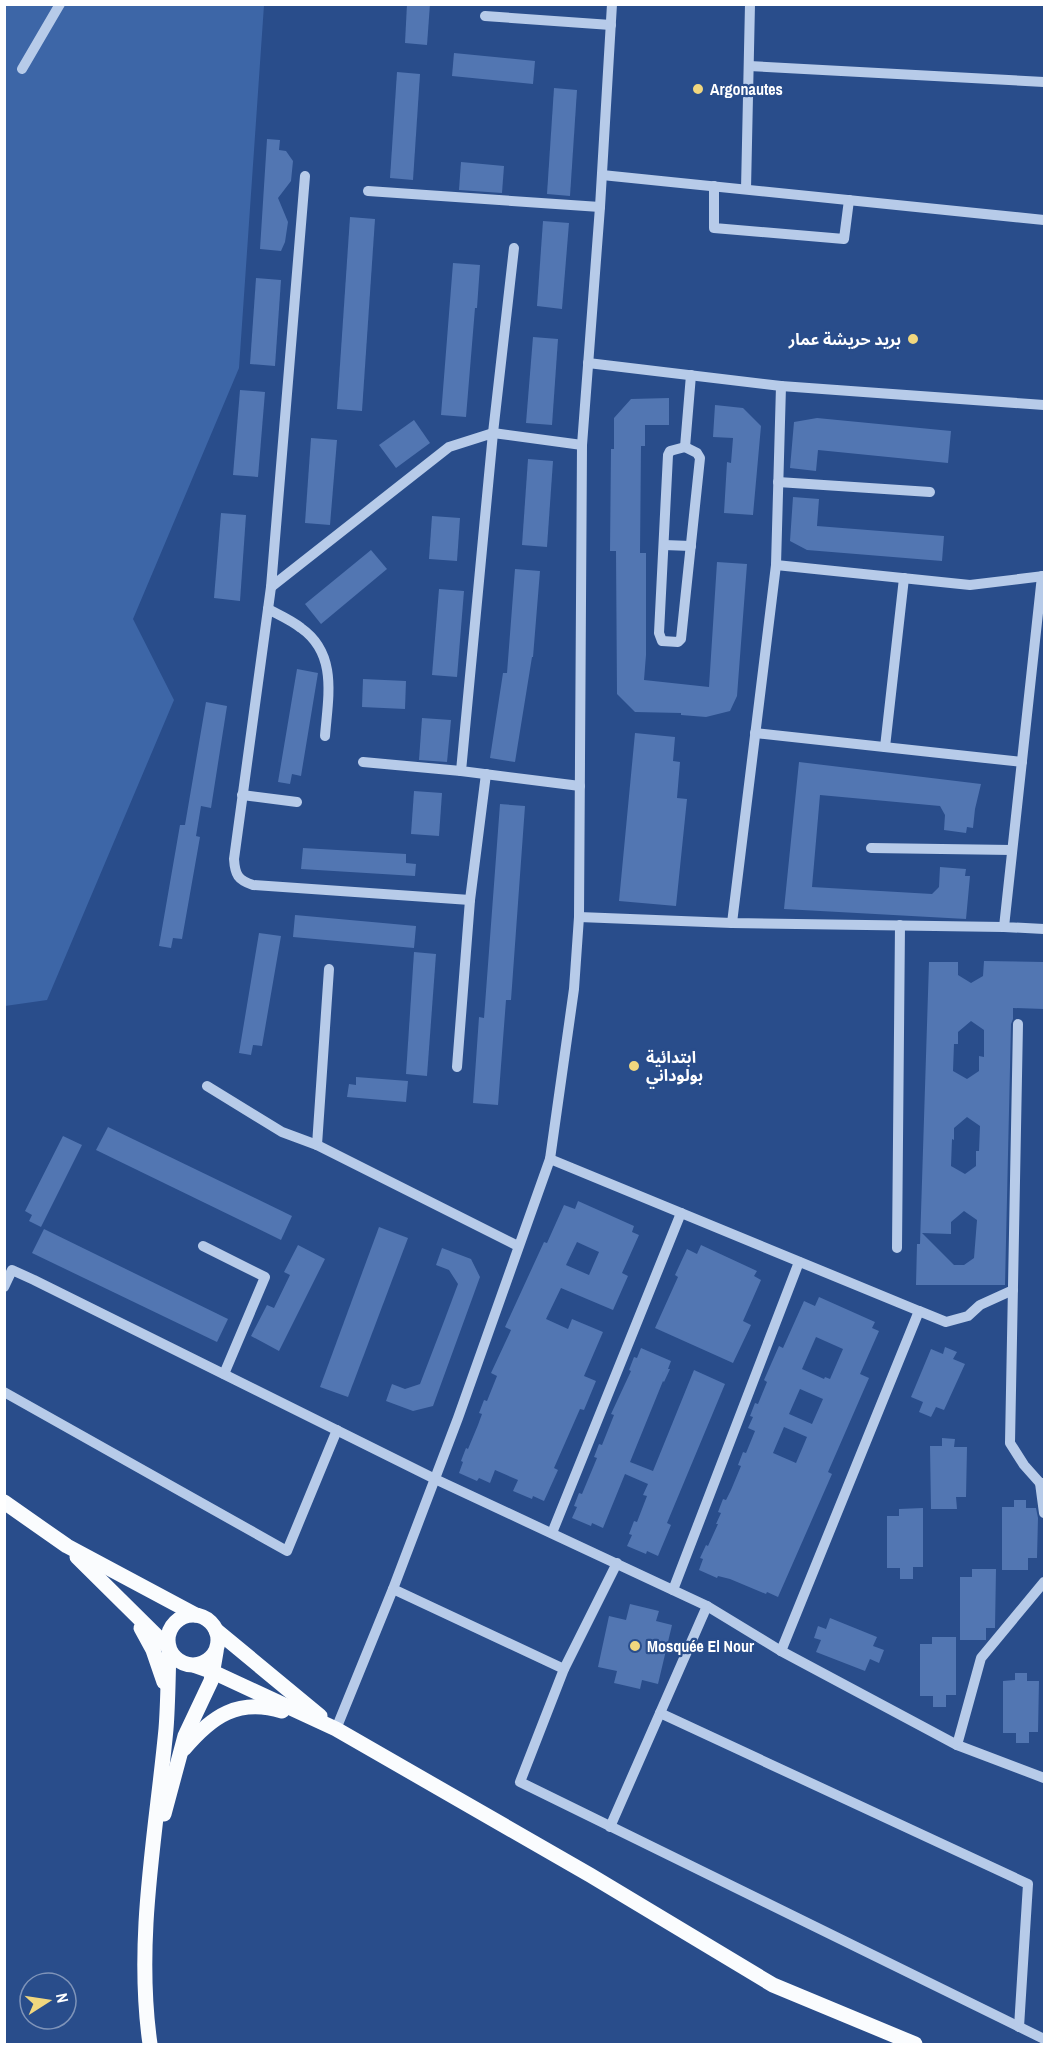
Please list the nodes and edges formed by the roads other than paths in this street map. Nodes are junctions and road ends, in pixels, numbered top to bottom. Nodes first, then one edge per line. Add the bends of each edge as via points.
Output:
1 (60, 4) edge
2 (612, 4) edge
3 (750, 4) edge
4 (485, 16) dead end
5 (611, 25) junction
6 (748, 66) junction
7 (22, 69) dead end
8 (1044, 82) edge
9 (602, 175) junction
10 (305, 176) dead end
11 (714, 186) junction
12 (746, 189) junction
13 (368, 191) dead end
14 (849, 200) junction
15 (600, 207) junction
16 (1044, 220) edge
17 (514, 248) dead end
18 (588, 363) junction
19 (691, 375) junction
20 (781, 386) junction
21 (1044, 405) edge
22 (492, 433) junction
23 (582, 445) junction
24 (685, 447) junction
25 (778, 482) junction
26 (930, 492) dead end
27 (664, 545) junction
28 (691, 546) junction
29 (776, 565) junction
30 (1043, 576) edge
31 (904, 578) junction
32 (271, 587) junction
33 (268, 609) junction
34 (755, 733) junction
35 (325, 736) dead end
36 (885, 747) junction
37 (363, 762) dead end
38 (1022, 762) junction
39 (461, 771) junction
40 (486, 774) junction
41 (580, 786) junction
42 (242, 795) junction
43 (297, 802) dead end
44 (871, 848) dead end
45 (1012, 850) junction
46 (470, 900) junction
47 (579, 917) junction
48 (732, 923) junction
49 (900, 926) junction
50 (1004, 927) junction
51 (1044, 928) edge
52 (329, 969) dead end
53 (1018, 1024) dead end
54 (457, 1067) dead end
55 (207, 1086) dead end
56 (317, 1144) junction
57 (550, 1159) junction
58 (681, 1213) junction
59 (203, 1246) dead end
60 (518, 1246) junction
61 (897, 1248) dead end
62 (799, 1262) junction
63 (8, 1268) edge
64 (4, 1287) edge
65 (1013, 1290) junction
66 (919, 1311) junction
67 (224, 1374) junction
68 (4, 1392) edge
69 (337, 1430) junction
70 (435, 1479) junction
71 (1042, 1483) edge
72 (4, 1502) edge
73 (1044, 1513) edge
74 (552, 1533) junction
75 (67, 1546) junction
76 (617, 1563) junction
77 (1044, 1582) edge
78 (393, 1589) junction
79 (673, 1590) junction
80 (707, 1606) junction
81 (129, 1610) junction
82 (196, 1615) junction
83 (216, 1630) junction
84 (169, 1649) junction
85 (781, 1651) junction
86 (216, 1652) junction
87 (196, 1666) junction
88 (564, 1669) junction
89 (213, 1672) junction
90 (168, 1694) junction
91 (660, 1713) junction
92 (336, 1729) junction
93 (957, 1745) junction
94 (180, 1753) junction
95 (1044, 1778) edge
96 (610, 1827) junction
97 (151, 1864) junction
98 (1019, 2027) junction
99 (1044, 2039) edge
100 (150, 2044) edge
101 (915, 2044) edge

1 - 7 street
2 - 5 street
3 - 6 street
4 - 5 street
5 - 9 street
6 - 8 street
6 - 12 street
9 - 11 street
9 - 15 street
10 - 32 street
11 - 12 street
11 - 14 street via 714,228 844,239
12 - 14 street
13 - 15 street
14 - 16 street
15 - 18 street
17 - 22 street
18 - 19 street
18 - 23 street
19 - 20 street
19 - 24 street
20 - 21 street
20 - 25 street
22 - 23 street
22 - 32 street via 450,447
22 - 39 street
23 - 41 street
24 - 27 street via 674,448 668,455
24 - 28 street via 700,458
25 - 26 street
25 - 29 street
27 - 28 street
27 - 28 street via 660,638 678,642
29 - 31 street
29 - 34 street
30 - 31 street via 970,585
30 - 38 street
31 - 36 street
32 - 33 street
33 - 35 street via 302,628 321,648 330,679
33 - 42 street
34 - 36 street
34 - 48 street
36 - 38 street
37 - 39 street
38 - 45 street
39 - 40 street
40 - 41 street
40 - 46 street
41 - 47 street
42 - 43 street
42 - 46 street via 234,859 235,873 241,881
44 - 45 street
45 - 50 street
46 - 54 street
47 - 48 street
47 - 57 street via 574,989
48 - 49 street
49 - 50 street
49 - 61 street
50 - 51 street
52 - 56 street
53 - 65 street
55 - 56 street via 282,1132
56 - 60 street
57 - 58 street
57 - 60 street
58 - 62 street
58 - 74 street
59 - 67 street via 265,1277
60 - 70 street
62 - 66 street
62 - 79 street
63 - 64 street
63 - 67 street
65 - 66 street via 980,1305 968,1316 946,1323
65 - 71 street via 1010,1443
66 - 85 street
67 - 69 street
68 - 69 street via 287,1551
69 - 70 street
70 - 74 street
70 - 78 street
71 - 73 street
72 - 75 main road
74 - 76 street
75 - 81 main road
75 - 82 main road
76 - 79 street
76 - 88 street
77 - 93 street via 981,1658
78 - 88 street
78 - 92 street
79 - 80 street
80 - 85 street
80 - 91 street
81 - 84 main road
81 - 90 main road via 153,1650
82 - 83 main road via 212,1623
82 - 84 main road via 174,1623 167,1638
83 - 86 main road
83 - 92 main road
84 - 87 main road via 181,1664
84 - 90 main road
85 - 93 street
86 - 87 main road
86 - 89 main road
87 - 89 main road
88 - 96 street via 520,1782
89 - 92 main road
89 - 94 main road
90 - 97 main road
91 - 96 street
91 - 98 street via 1029,1884
92 - 94 main road via 279,1710 235,1709 210,1721
92 - 101 main road via 773,1985
93 - 95 street
94 - 97 main road
96 - 98 street
97 - 100 main road via 144,1947 144,2006
98 - 99 street

